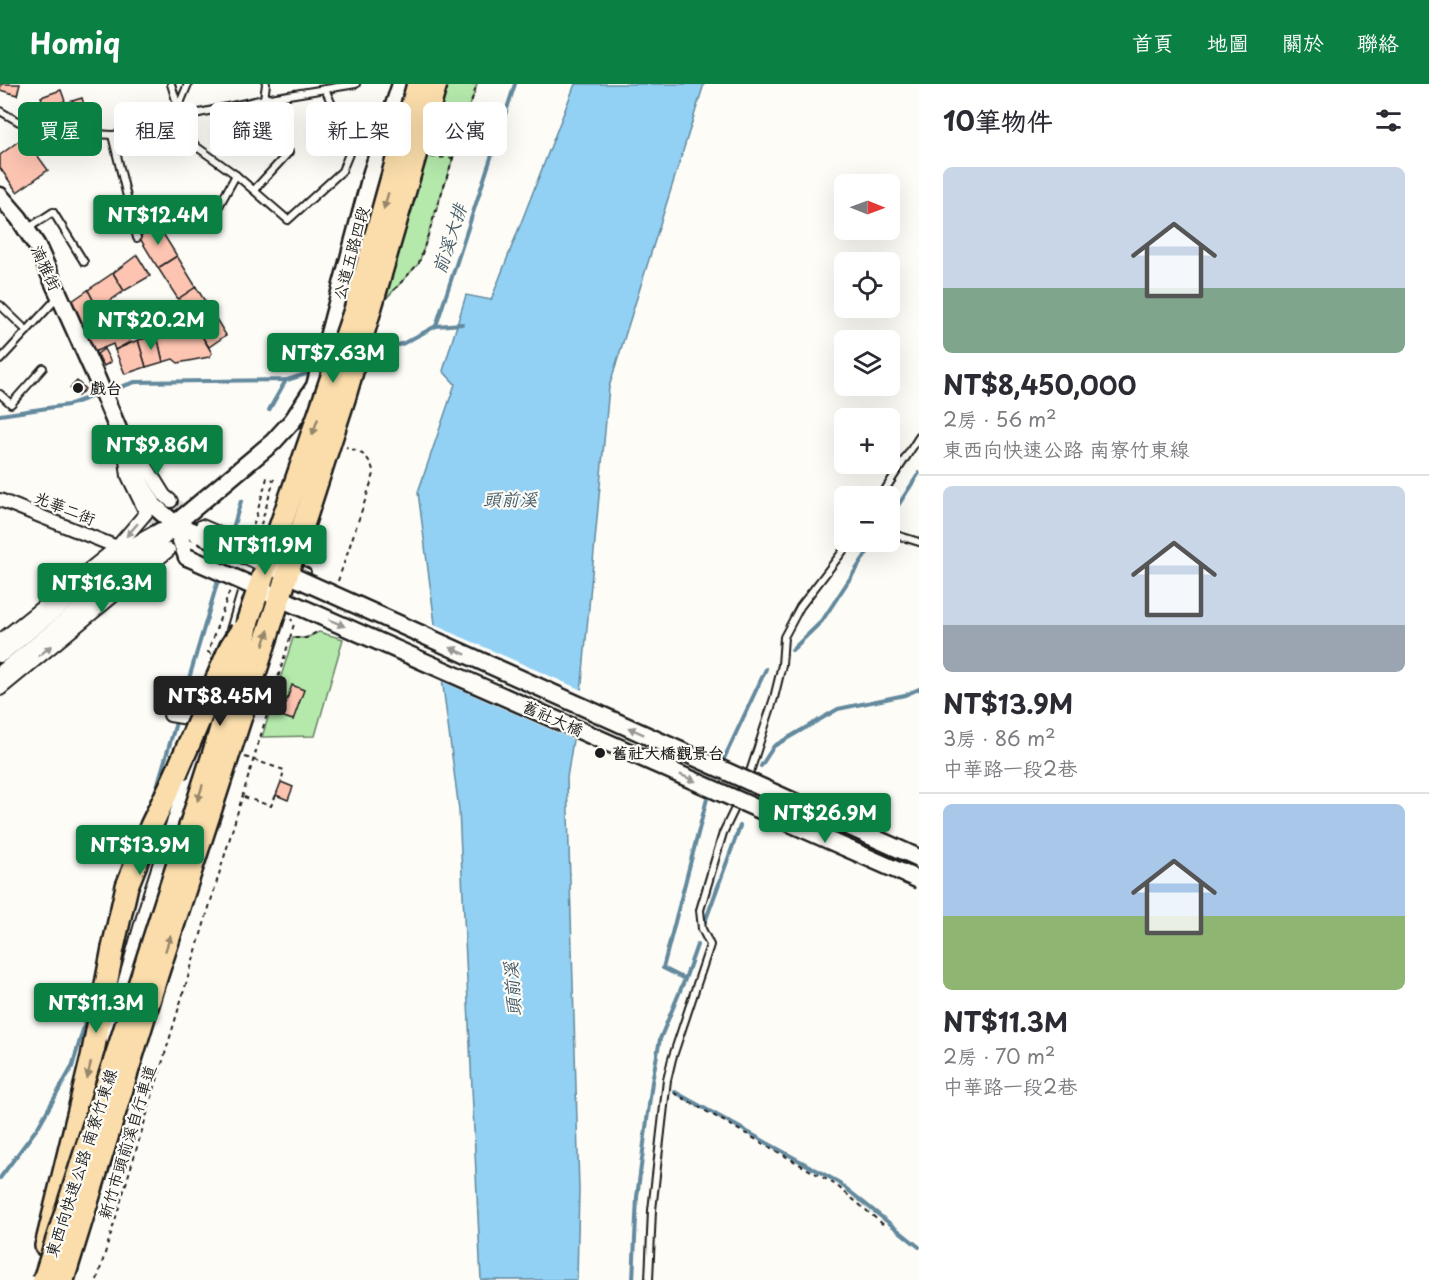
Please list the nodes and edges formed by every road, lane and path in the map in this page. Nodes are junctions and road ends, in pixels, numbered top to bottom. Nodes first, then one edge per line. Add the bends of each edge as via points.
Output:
1 (171, 84) edge
2 (188, 84) edge
3 (266, 84) edge
4 (356, 84) edge
5 (401, 84) edge
6 (408, 84) edge
7 (418, 84) edge
8 (436, 84) edge
9 (477, 84) edge
10 (325, 89) junction
11 (264, 99) junction
12 (176, 102) edge
13 (180, 102) edge
14 (0, 111) edge
15 (198, 113) edge
16 (112, 135) joint
17 (198, 148) edge
18 (285, 156) edge
19 (423, 157) dead end
20 (454, 158) junction
21 (372, 172) junction
22 (236, 175) junction
23 (254, 190) junction
24 (0, 196) edge
25 (213, 217) dead end
26 (26, 229) junction
27 (137, 238) dead end
28 (84, 262) dead end
29 (389, 295) dead end
30 (59, 296) junction
31 (0, 305) edge
32 (27, 331) junction
33 (0, 360) edge
34 (43, 368) dead end
35 (0, 394) edge
36 (919, 437) edge
37 (123, 441) junction
38 (344, 446) dead end
39 (887, 486) edge
40 (0, 500) edge
41 (171, 501) tunnel mouth
42 (175, 524) junction
43 (900, 536) edge
44 (196, 541) junction
45 (919, 542) edge
46 (254, 545) junction
47 (117, 547) junction
48 (169, 550) dead end
49 (842, 552) edge
50 (277, 559) dead end
51 (287, 563) dead end
52 (251, 572) junction
53 (307, 572) dead end
54 (336, 587) dead end
55 (248, 621) junction
56 (323, 621) dead end
57 (0, 641) edge
58 (0, 654) edge
59 (0, 675) edge
60 (216, 687) junction
61 (0, 689) edge
62 (170, 715) dead end
63 (195, 719) junction
64 (195, 758) junction
65 (255, 761) junction
66 (281, 782) dead end
67 (744, 790) junction
68 (276, 795) dead end
69 (244, 797) junction
70 (919, 858) edge
71 (919, 870) edge
72 (919, 880) edge
73 (666, 1089) junction
74 (885, 1226) dead end
75 (64, 1231) junction
76 (46, 1246) junction
77 (36, 1280) edge
78 (46, 1280) edge
79 (63, 1280) edge
80 (97, 1280) edge
81 (649, 1280) edge

1 - 12 lane
2 - 13 lane
3 - 11 lane
4 - 10 lane
5 - 21 street, 公道五路四段
6 - 21 street, 公道五路四段 via 384,160
7 -> 55 highway, 東西向快速公路 南寮竹東線, bridge via 355,310
79 -> 8 highway, 東西向快速公路 南寮竹東線, bridge via 157,975 344,399
9 - 20 path
10 - 11 lane
10 - 23 lane via 334,109 362,122 342,171 288,220
11 - 15 lane
14 - 16 lane via 19,122
16 - 27 lane
17 - 22 lane
18 - 23 lane
19 - 20 path
20 - 29 path via 419,263
21 - 42 street, 公道五路四段 via 315,386 273,442
22 - 23 lane
22 - 25 lane
24 - 26 street, 湳雅街
26 - 28 lane via 53,212
26 - 30 street, 湳雅街
30 - 32 lane
30 - 37 street, 湳雅街
31 - 32 lane
32 - 33 lane
34 - 35 lane via 11,404
36 - 39 lane
37 - 41 street via 140,456
37 - 42 street via 154,507
37 -> 47 street via 128,476 147,513
38 - 54 path via 371,460 374,474
40 - 47 street, 光華二街
42 - 44 street
42 - 44 street
42 - 58 street via 134,546
42 - 59 street via 142,559
43 - 45 lane
44 - 46 street via 222,536
44 - 52 street via 213,555
70 -> 44 street, 舊社大橋, bridge
44 -> 72 street, 舊社大橋, bridge
46 - 46 path via 267,478 274,480
46 - 50 lane
46 - 52 street
47 - 57 street
61 -> 48 street
49 - 67 lane via 784,637 774,698
51 - 53 lane
52 - 60 street
55 -> 76 highway, bridge via 231,646 127,886 92,1057
55 -> 78 highway, 東西向快速公路 南寮竹東線, bridge via 242,661
56 - 65 path, 新竹市頭前溪自行車道 via 319,632 306,638 290,638
60 - 63 street
60 - 64 street
62 - 63 street
63 - 64 street
64 - 75 street via 150,893 111,1029 116,1066
65 - 66 path via 284,770
65 - 69 path, 新竹市頭前溪自行車道
67 - 71 street
67 - 73 lane via 723,833 700,910 702,929 710,945 672,1059
68 - 69 path via 271,806
69 - 80 path, 新竹市頭前溪自行車道
73 - 74 path via 836,1185
73 - 81 lane via 652,1210
75 - 76 street
75 - 78 street
76 - 77 street

